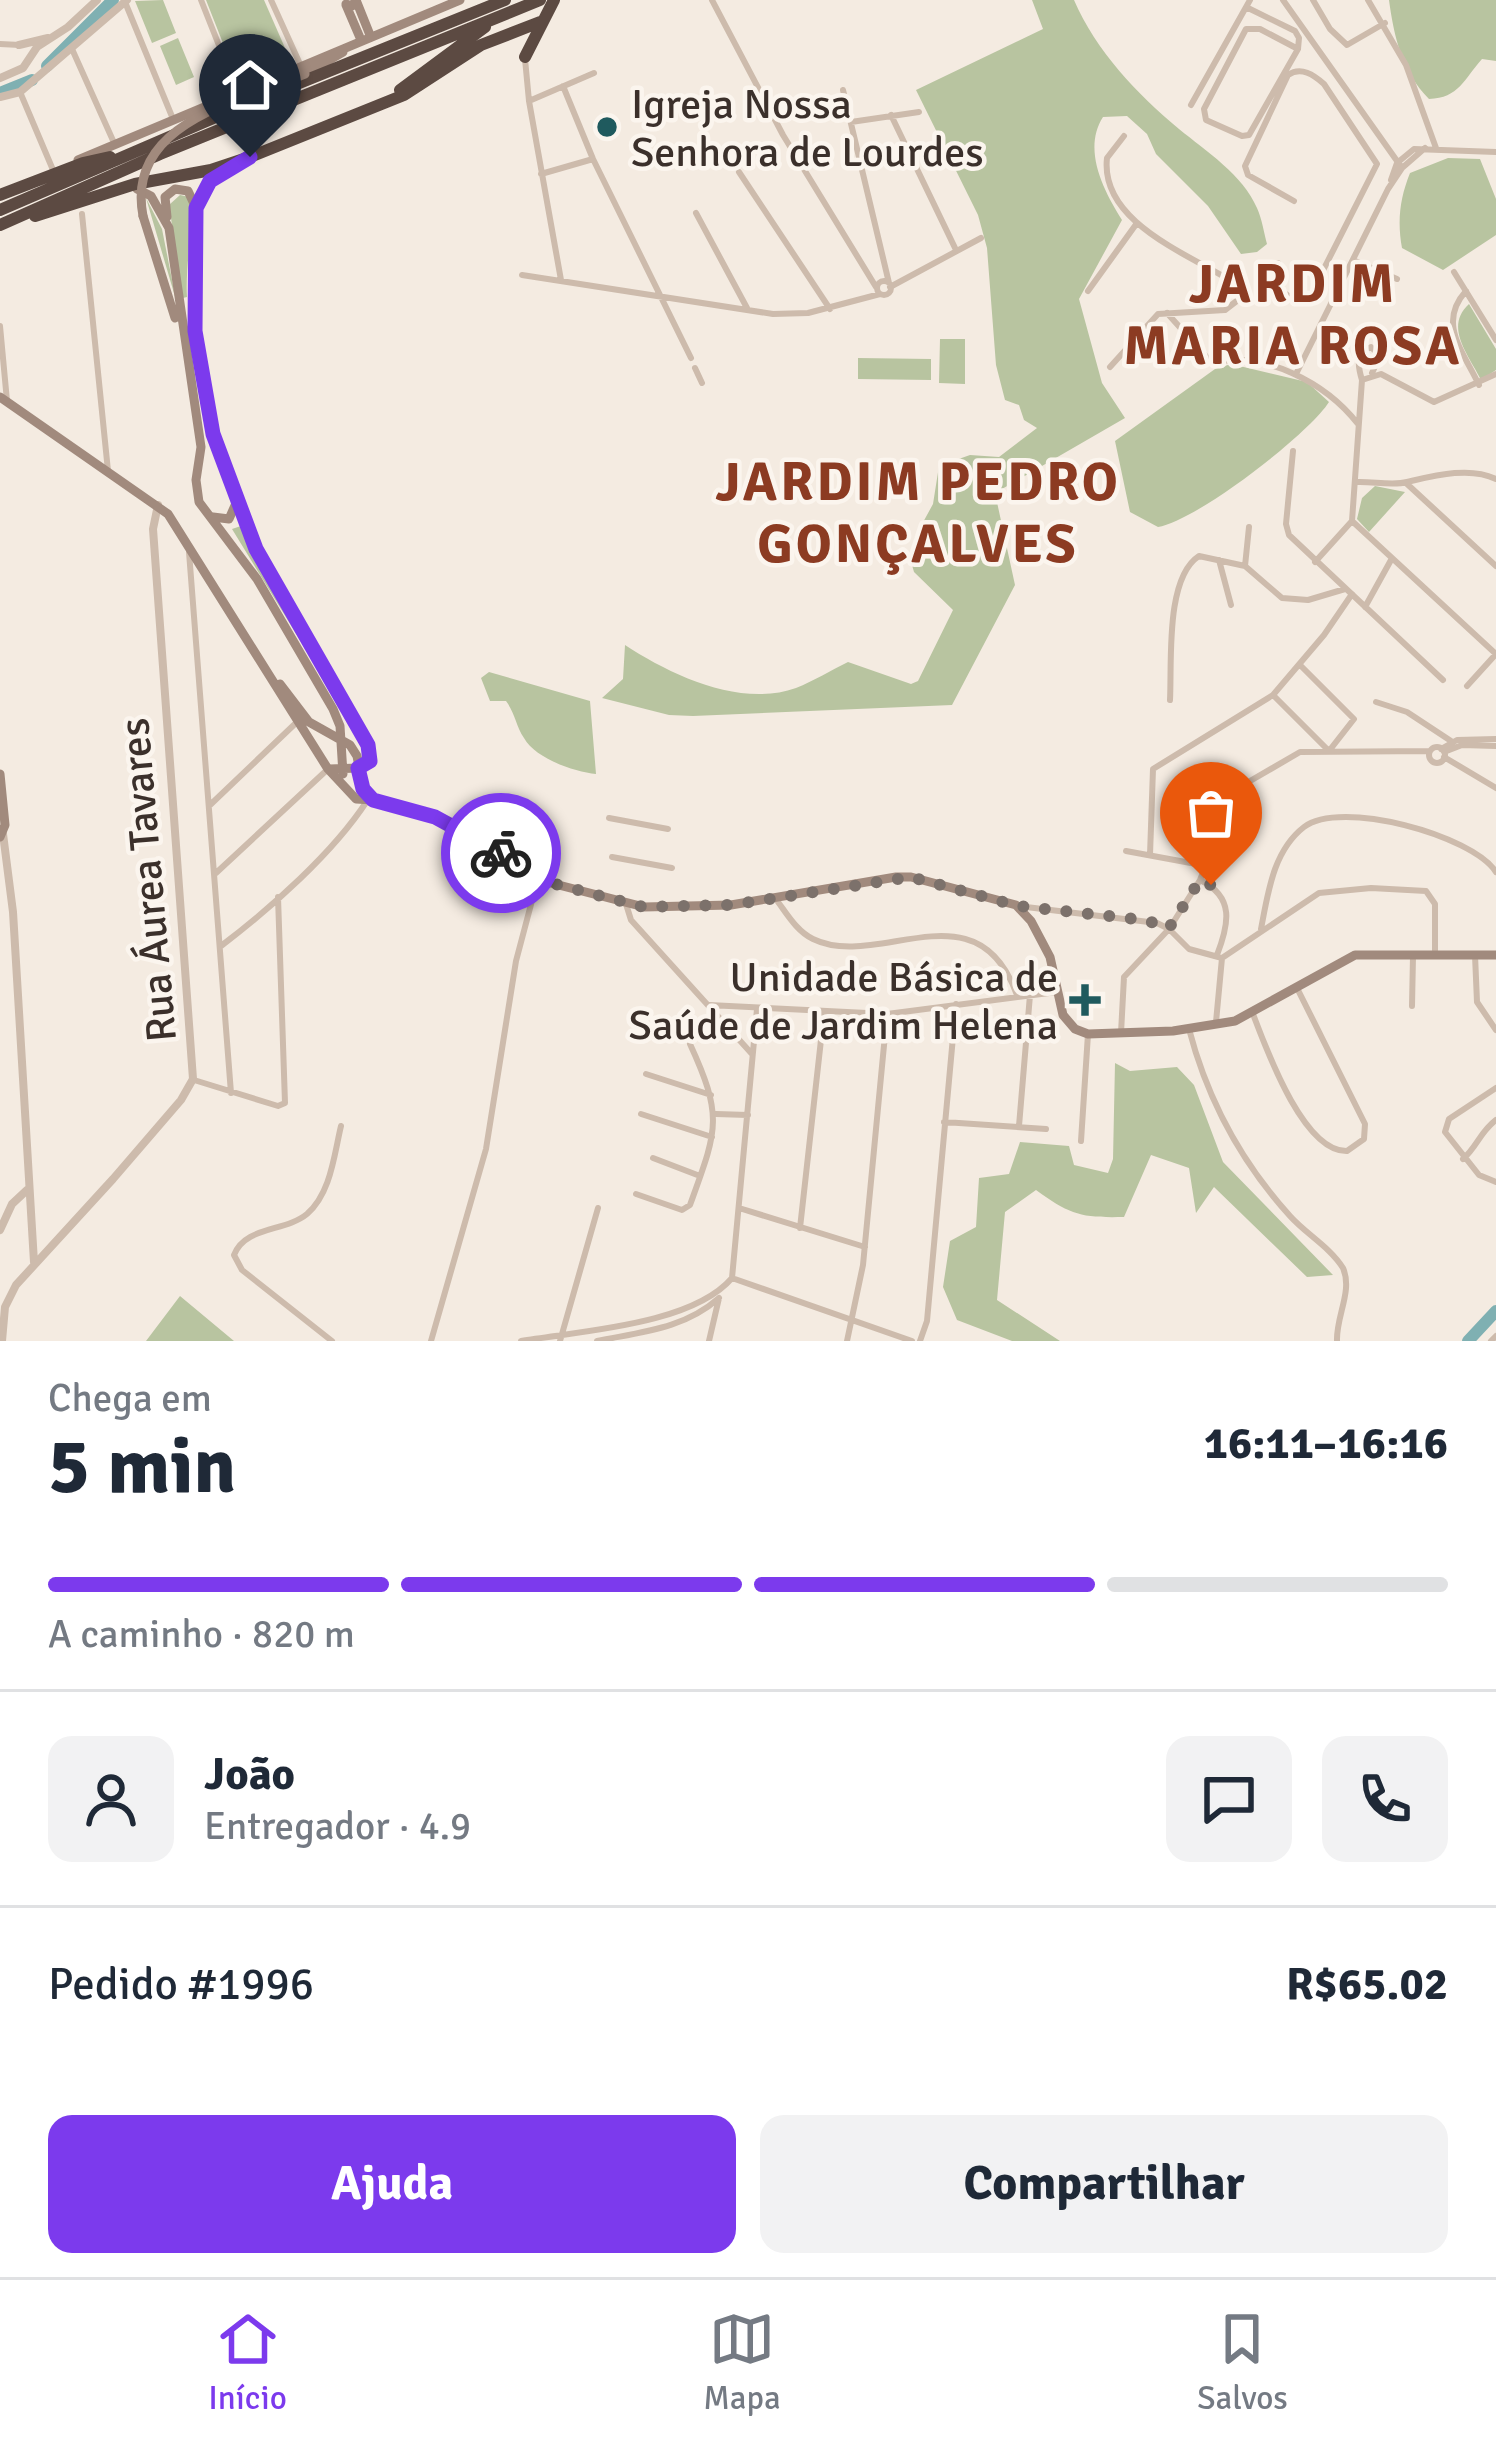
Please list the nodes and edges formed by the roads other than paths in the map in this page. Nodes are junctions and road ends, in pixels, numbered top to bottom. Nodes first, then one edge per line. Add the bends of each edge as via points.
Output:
1 (97, 0) edge
2 (201, 0) edge
3 (271, 0) edge
4 (460, 0) edge
5 (505, 0) edge
6 (540, 0) edge
7 (554, 0) edge
8 (712, 0) edge
9 (1282, 0) edge
10 (1313, 0) edge
11 (1368, 0) edge
12 (126, 1) edge
13 (1248, 3) edge
14 (432, 5) edge
15 (351, 6) edge
16 (495, 18) junction
17 (540, 22) junction
18 (1385, 23) junction
19 (510, 34) junction
20 (56, 36) junction
21 (361, 40) junction
22 (0, 44) edge
23 (19, 45) junction
24 (37, 46) junction
25 (72, 49) junction
26 (1298, 49) junction
27 (525, 57) junction
28 (23, 68) junction
29 (302, 69) junction
30 (594, 73) dead end
31 (0, 78) edge
32 (563, 86) junction
33 (843, 90) dead end
34 (237, 91) junction
35 (20, 92) junction
36 (0, 97) edge
37 (529, 100) junction
38 (380, 104) junction
39 (1191, 105) dead end
40 (919, 112) dead end
41 (891, 115) junction
42 (173, 118) junction
43 (851, 122) junction
44 (1124, 136) dead end
45 (115, 145) junction
46 (1436, 148) junction
47 (1496, 152) edge
48 (129, 154) junction
49 (250, 157) junction
50 (592, 159) junction
51 (1400, 166) junction
52 (53, 170) junction
53 (739, 172) dead end
54 (541, 174) junction
55 (120, 189) junction
56 (0, 192) edge
57 (1294, 201) dead end
58 (1356, 207) junction
59 (196, 208) junction
60 (82, 214) dead end
61 (697, 214) dead end
62 (1375, 215) junction
63 (2, 219) edge
64 (1137, 223) junction
65 (169, 228) junction
66 (981, 238) dead end
67 (956, 250) junction
68 (1353, 260) junction
69 (1278, 263) dead end
70 (1454, 272) dead end
71 (522, 275) dead end
72 (1397, 279) dead end
73 (561, 280) junction
74 (890, 285) junction
75 (878, 291) junction
76 (1088, 291) dead end
77 (1466, 291) junction
78 (660, 296) junction
79 (747, 308) junction
80 (830, 309) junction
81 (1166, 312) junction
82 (0, 326) edge
83 (182, 340) junction
84 (1496, 340) edge
85 (691, 358) dead end
86 (1110, 367) dead end
87 (695, 368) dead end
88 (1296, 374) junction
89 (1371, 375) junction
90 (1495, 377) edge
91 (1362, 380) junction
92 (702, 383) dead end
93 (1479, 385) junction
94 (3, 399) edge
95 (1360, 427) junction
96 (1293, 451) dead end
97 (108, 471) junction
98 (1496, 479) edge
99 (1356, 482) junction
100 (1406, 483) junction
101 (238, 496) junction
102 (158, 505) junction
103 (208, 514) junction
104 (1352, 520) junction
105 (1249, 527) dead end
106 (189, 544) junction
107 (1219, 560) junction
108 (1390, 560) junction
109 (1315, 562) junction
110 (1245, 566) junction
111 (1496, 566) edge
112 (1348, 592) junction
113 (1232, 605) dead end
114 (1364, 607) junction
115 (1496, 654) edge
116 (1300, 666) junction
117 (1443, 680) dead end
118 (1467, 686) dead end
119 (1273, 695) junction
120 (1170, 700) dead end
121 (329, 703) junction
122 (1376, 703) dead end
123 (303, 721) junction
124 (1315, 735) junction
125 (341, 738) junction
126 (1451, 741) junction
127 (1496, 742) edge
128 (1329, 751) junction
129 (1300, 752) junction
130 (1443, 753) junction
131 (1431, 756) junction
132 (358, 768) junction
133 (328, 769) junction
134 (341, 769) junction
135 (0, 774) edge
136 (1496, 788) edge
137 (348, 790) junction
138 (369, 799) junction
139 (209, 806) junction
140 (609, 818) dead end
141 (668, 829) dead end
142 (1, 836) edge
143 (1126, 851) dead end
144 (1150, 855) junction
145 (612, 857) dead end
146 (1207, 866) junction
147 (672, 868) dead end
148 (1496, 872) edge
149 (215, 874) junction
150 (538, 877) junction
151 (1200, 880) junction
152 (557, 886) junction
153 (278, 897) junction
154 (604, 898) junction
155 (775, 898) junction
156 (532, 899) junction
157 (626, 904) junction
158 (1018, 906) junction
159 (644, 907) junction
160 (1047, 907) junction
161 (630, 918) junction
162 (1031, 921) junction
163 (1169, 928) junction
164 (1261, 929) junction
165 (221, 946) junction
166 (1435, 954) junction
167 (1475, 954) junction
168 (1413, 955) junction
169 (1496, 955) edge
170 (1220, 957) junction
171 (1297, 988) junction
172 (1059, 992) junction
173 (1030, 995) junction
174 (1017, 996) junction
175 (956, 1004) junction
176 (709, 1005) junction
177 (1412, 1006) dead end
178 (757, 1009) junction
179 (824, 1013) junction
180 (887, 1013) junction
181 (1253, 1014) junction
182 (1216, 1026) junction
183 (1189, 1029) junction
184 (1496, 1030) edge
185 (1121, 1033) junction
186 (1088, 1034) junction
187 (690, 1044) dead end
188 (752, 1054) junction
189 (646, 1074) dead end
190 (193, 1079) junction
191 (1496, 1088) edge
192 (231, 1093) junction
193 (712, 1095) junction
194 (641, 1114) dead end
195 (716, 1114) junction
196 (748, 1115) junction
197 (1496, 1120) edge
198 (944, 1122) junction
199 (341, 1126) dead end
200 (1019, 1126) junction
201 (1046, 1129) dead end
202 (712, 1137) junction
203 (1081, 1141) dead end
204 (653, 1158) dead end
205 (1463, 1159) junction
206 (700, 1176) junction
207 (1496, 1182) edge
208 (28, 1189) junction
209 (635, 1194) dead end
210 (598, 1208) dead end
211 (739, 1208) junction
212 (800, 1228) junction
213 (0, 1230) edge
214 (865, 1247) junction
215 (34, 1264) junction
216 (732, 1278) junction
217 (718, 1295) junction
218 (681, 1310) junction
219 (853, 1318) junction
220 (1, 1320) edge
221 (685, 1321) junction
222 (561, 1337) edge
223 (2, 1341) edge
224 (332, 1341) edge
225 (431, 1341) edge
226 (520, 1341) edge
227 (597, 1341) edge
228 (709, 1341) edge
229 (847, 1341) edge
230 (916, 1341) edge
231 (1337, 1341) edge

1 - 20 street
2 - 34 street
3 - 29 street
4 - 14 main road
5 - 48 highway
6 - 16 highway
7 - 17 highway
8 - 75 street
9 - 51 street
10 - 18 street via 1347,44
11 - 18 street
12 - 25 street
12 - 42 street
13 - 26 street via 1294,31
13 - 39 street
14 - 21 main road
15 - 21 main road
16 - 38 highway
16 - 63 highway
17 - 19 highway
17 - 27 highway
18 - 46 street
19 - 27 highway
19 - 38 highway
20 - 23 street
20 - 24 street
21 - 29 main road
22 - 23 street
23 - 24 street
23 - 28 street
24 - 28 street
25 - 35 street
25 - 45 street
26 - 26 street via 1249,135 1207,120 1204,109 1246,29
27 - 37 street
28 - 31 street
29 - 34 main road
29 - 83 main road, bridge via 165,137 145,170 143,216
30 - 32 street
32 - 37 street
32 - 50 street
33 - 43 street
34 - 42 main road
35 - 36 street
35 - 52 street
37 - 54 street
38 - 49 highway
40 - 41 street
41 - 43 street
41 - 67 street
42 - 45 main road
43 - 74 street
44 - 64 street via 1106,174
45 - 52 main road
46 - 47 street
46 - 51 street via 1409,151
48 - 56 highway
48 - 63 highway
49 - 55 highway
49 - 59 main road via 210,181
50 - 54 street
50 - 78 street
51 - 62 street
52 - 56 main road
53 - 80 street
54 - 73 street
55 - 63 highway
55 - 65 main road via 144,191
57 - 58 street via 1245,166 1288,75 1300,71 1324,84 1376,161
58 - 62 street
58 - 69 street via 1307,300 1273,285
59 - 65 main road via 188,191 169,193
59 - 101 main road via 195,331 217,452
60 - 97 street
61 - 79 street
62 - 68 street
64 - 76 street
64 - 81 street via 1235,286 1238,300 1225,310
65 - 83 main road
66 - 67 street
67 - 74 street
68 - 72 street
68 - 88 street
70 - 77 street
71 - 73 street
73 - 78 street
74 - 75 street via 881,282
75 - 80 street
77 - 84 street
77 - 93 street via 1451,322
78 - 79 street
78 - 85 street
79 - 80 street via 789,315
81 - 86 street
81 - 88 street via 1211,363 1235,360
82 - 94 street
83 - 103 main road via 201,447 196,492
87 - 92 street
88 - 95 street
89 - 91 street
89 - 91 street via 1380,356 1371,346 1358,361
89 - 93 street via 1434,402
90 - 93 street
91 - 95 street
94 - 97 main road
95 - 99 street
96 - 109 street via 1286,530
97 - 102 main road
98 - 100 street via 1481,473
99 - 100 street
99 - 104 street
100 - 111 street
101 - 103 main road via 229,519
101 - 132 main road via 256,549 368,745 370,761
102 - 106 main road
102 - 190 street, Rua Áurea Tavares via 161,689
103 - 121 main road via 257,579
104 - 108 street
104 - 109 street
105 - 110 street
106 - 123 main road
106 - 139 street
107 - 110 street
107 - 113 street
107 - 120 street via 1190,562 1178,591
108 - 114 street
108 - 115 street
109 - 112 street
110 - 112 street via 1282,598
112 - 114 street
112 - 116 street
114 - 117 street
115 - 118 street
116 - 119 street
116 - 128 street via 1354,719
119 - 124 street
119 - 144 street via 1153,769
121 - 123 main road via 327,720
121 - 125 main road
122 - 126 street
123 - 125 main road
123 - 133 main road
123 - 139 street
124 - 128 street
124 - 129 street
125 - 132 main road
125 - 134 main road
126 - 127 street
126 - 130 street
127 - 130 street
128 - 129 street
128 - 131 street
129 - 146 street via 1219,802
130 - 131 street
130 - 131 street via 1439,762
130 - 136 street
132 - 134 main road
132 - 138 main road
133 - 134 main road
133 - 137 main road
133 - 149 street
134 - 137 main road
135 - 142 main road
137 - 138 main road
138 - 150 main road via 448,823
138 - 153 street
139 - 149 street
140 - 141 street
142 - 208 street via 13,912
143 - 144 street
144 - 146 street
145 - 147 street
146 - 151 street
148 - 164 street via 1480,854 1427,832 1327,816 1286,848
149 - 165 street
150 - 152 main road
150 - 156 street
151 - 163 street
151 - 170 street via 1223,897 1229,914
152 - 154 main road
152 - 156 street
153 - 165 street
153 - 192 street via 285,1103
154 - 157 main road
154 - 161 street
155 - 158 main road via 911,877
155 - 159 main road
155 - 174 street via 797,927 822,942 938,936 986,947
156 - 225 street via 486,1149
157 - 159 main road
157 - 161 street
158 - 160 street
158 - 162 main road
159 - 161 street
160 - 162 street
160 - 163 street
161 - 176 street
162 - 172 main road
163 - 170 street via 1189,949
163 - 185 street via 1127,970
164 - 166 street via 1332,890 1423,890 1436,904
164 - 170 street
165 - 192 street
166 - 167 main road
166 - 168 main road
167 - 169 main road
167 - 184 street via 1477,1001
168 - 171 main road via 1349,956
168 - 177 street
170 - 182 street
171 - 181 main road
171 - 181 street via 1365,1124 1364,1139 1347,1150 1328,1146 1288,1097
172 - 173 street
172 - 186 main road via 1068,1022
173 - 174 street
173 - 200 street
174 - 175 street
175 - 180 street
175 - 198 street
176 - 178 street
176 - 188 street
178 - 179 street
178 - 188 street
179 - 180 street
179 - 212 street
180 - 214 street
181 - 182 main road
182 - 183 main road
183 - 185 main road
183 - 231 street via 1205,1087 1231,1134 1287,1214 1343,1268
185 - 186 main road
186 - 203 street
187 - 193 street
188 - 196 street
189 - 193 street
190 - 192 street
190 - 215 street, Rua Áurea Tavares
191 - 205 street via 1449,1119 1446,1138
193 - 195 street
194 - 202 street
195 - 196 street
195 - 202 street
196 - 211 street
197 - 205 street
198 - 200 street
198 - 230 street via 927,1321
199 - 224 street via 316,1204 300,1219 243,1240 234,1255
200 - 201 street
202 - 206 street
204 - 206 street
205 - 207 street
206 - 209 street via 682,1210
208 - 213 street
208 - 215 street
210 - 222 street
211 - 212 street
211 - 216 street
212 - 214 street
214 - 219 street
215 - 220 street, Rua Áurea Tavares
216 - 217 street
216 - 219 street
217 - 218 street
217 - 221 street
217 - 228 street
218 - 221 street
218 - 222 street
219 - 229 street
219 - 230 street
220 - 223 street
221 - 227 street
222 - 226 street

